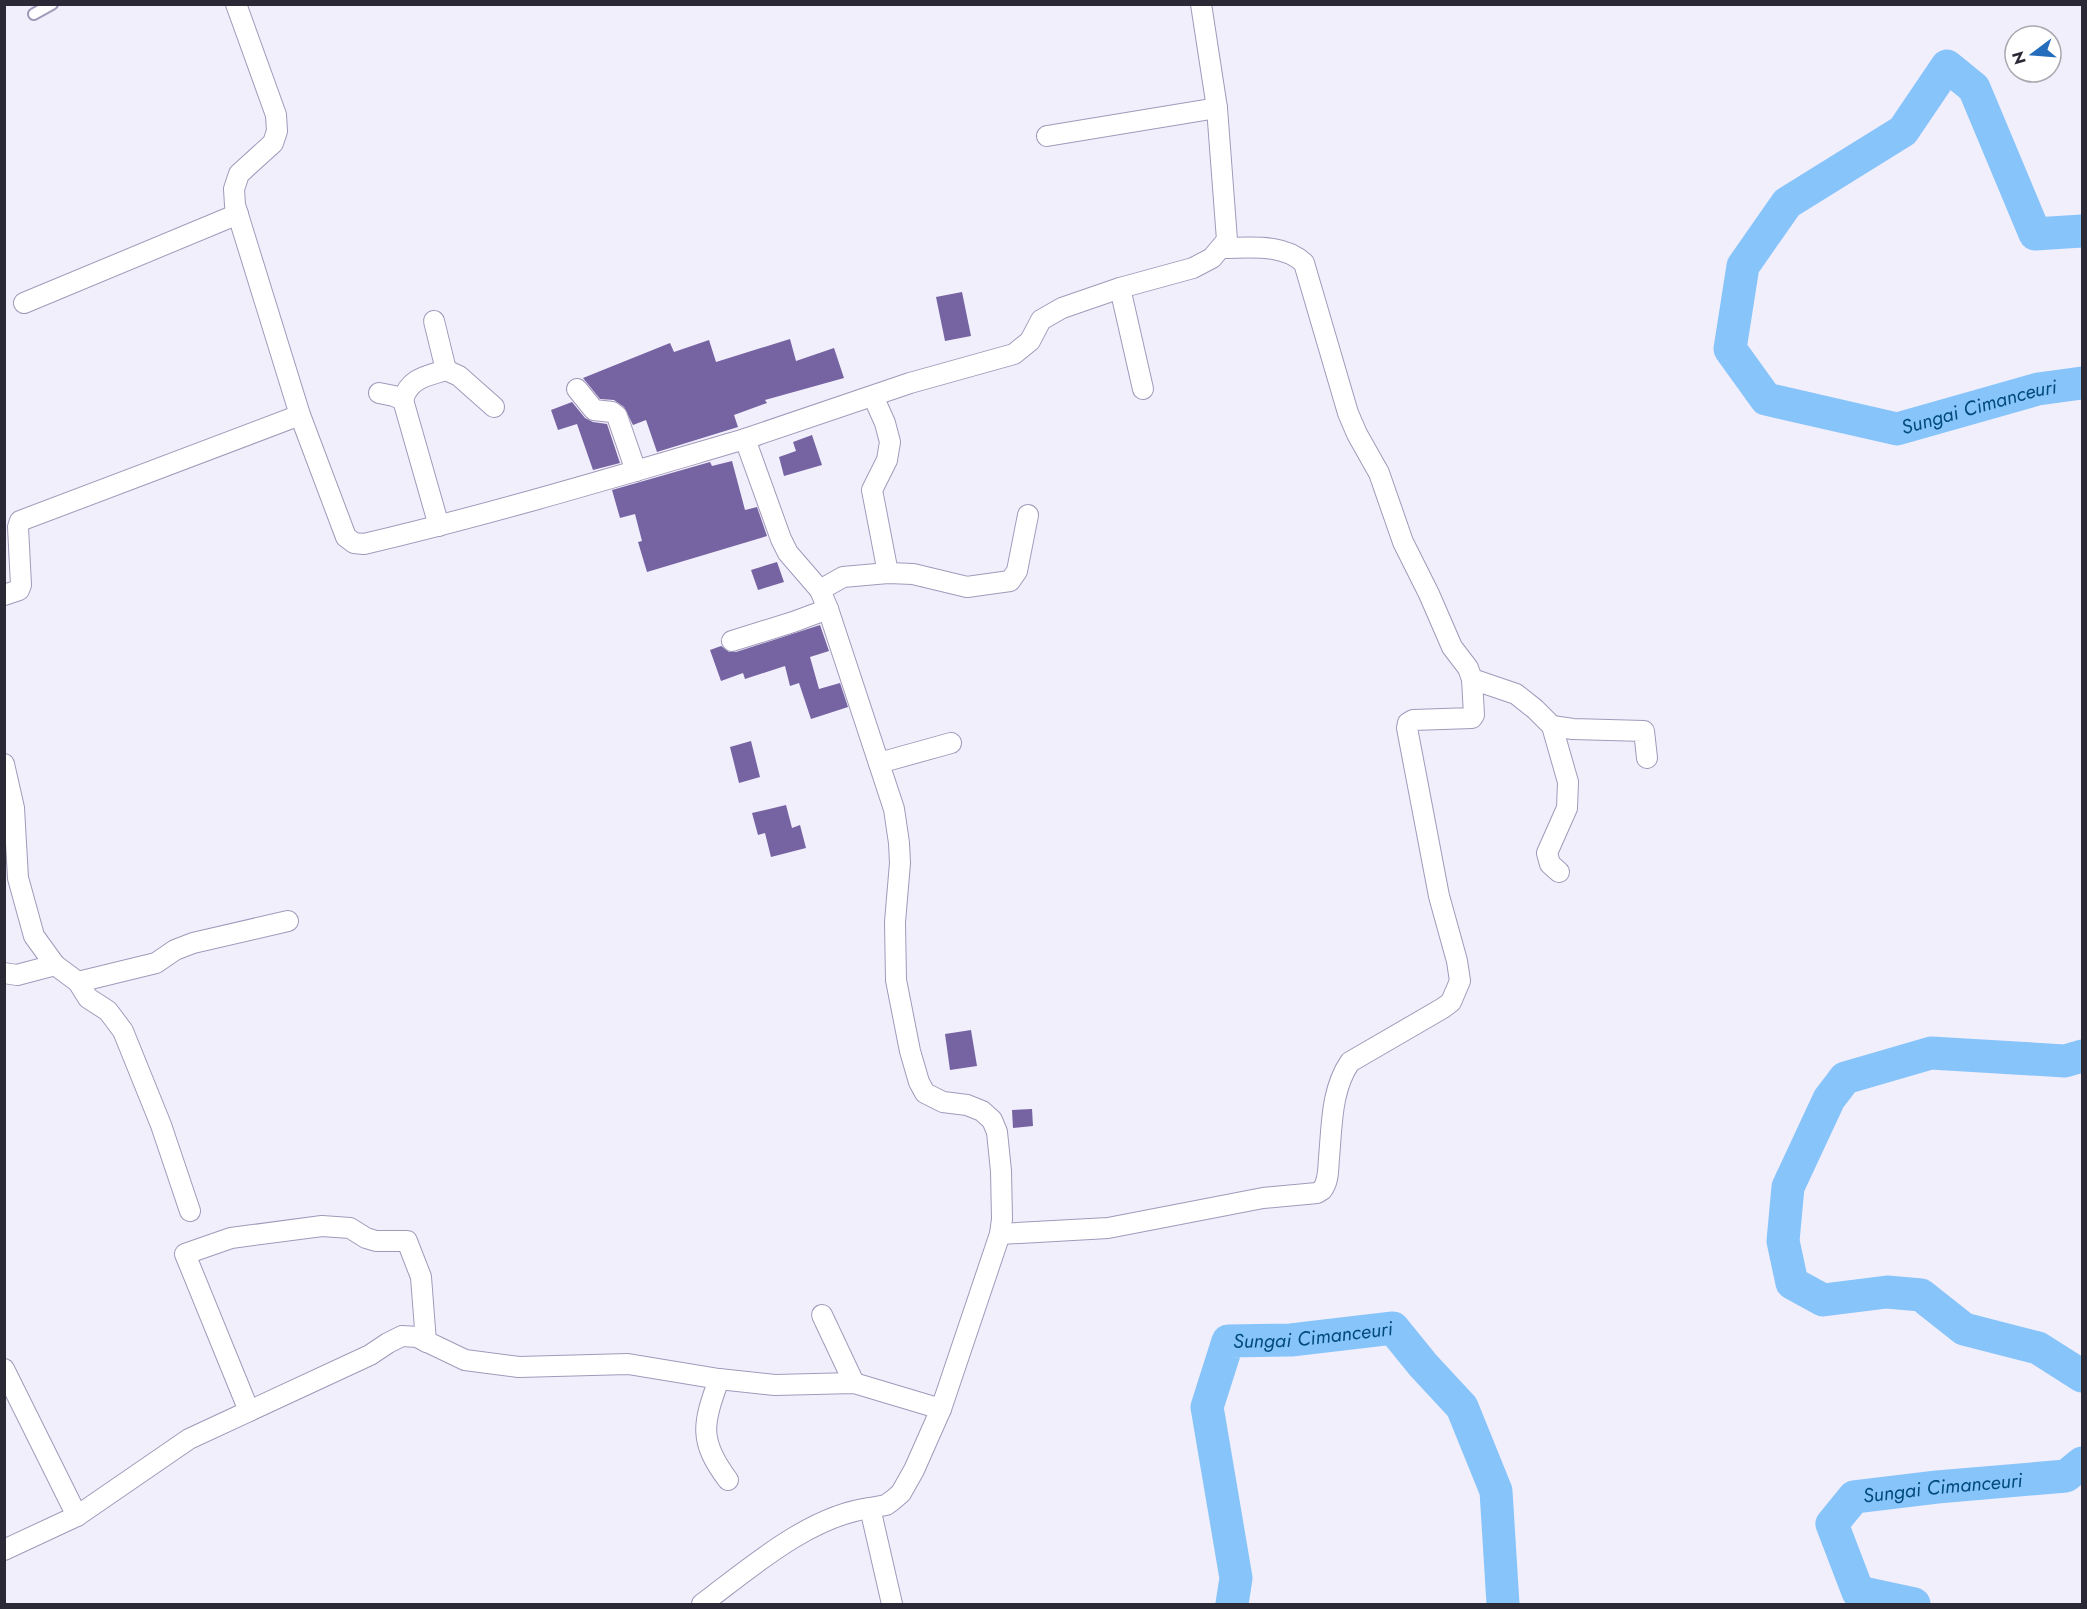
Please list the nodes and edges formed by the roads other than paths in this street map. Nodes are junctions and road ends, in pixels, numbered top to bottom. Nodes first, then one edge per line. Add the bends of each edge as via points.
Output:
1 (52, 4) edge
2 (236, 4) edge
3 (1201, 4) edge
4 (34, 14) dead end
5 (1216, 108) junction
6 (1047, 136) dead end
7 (238, 214) junction
8 (1222, 248) junction
9 (1120, 288) junction
10 (24, 303) dead end
11 (434, 321) dead end
12 (446, 370) junction
13 (578, 389) dead end
14 (1143, 389) dead end
15 (379, 393) dead end
16 (873, 396) junction
17 (403, 400) junction
18 (494, 407) dead end
19 (300, 415) junction
20 (745, 439) junction
21 (636, 471) junction
22 (1028, 515) dead end
23 (439, 526) junction
24 (888, 573) junction
25 (820, 590) junction
26 (4, 595) edge
27 (828, 609) junction
28 (732, 641) dead end
29 (1472, 679) junction
30 (1552, 726) junction
31 (951, 744) dead end
32 (1647, 758) dead end
33 (879, 763) junction
34 (4, 764) edge
35 (1559, 872) dead end
36 (288, 921) dead end
37 (55, 965) junction
38 (4, 973) edge
39 (78, 982) junction
40 (190, 1210) dead end
41 (1000, 1234) junction
42 (822, 1315) dead end
43 (426, 1342) junction
44 (4, 1369) edge
45 (719, 1379) junction
46 (854, 1383) junction
47 (941, 1409) junction
48 (249, 1411) junction
49 (728, 1480) dead end
50 (870, 1508) junction
51 (77, 1516) junction
52 (4, 1550) edge
53 (702, 1605) edge
54 (892, 1605) edge

1 - 4 lane
2 - 7 street via 276,115 277,131 273,143 239,174 234,189
3 - 5 street
5 - 6 street
5 - 8 street via 1227,240
7 - 10 street
7 - 19 street
8 - 9 street via 1193,268
8 - 29 street via 1278,250 1295,255 1304,264 1348,413 1379,473 1403,542 1452,647
9 - 14 street
9 - 16 street via 1062,308 1041,320 1030,341 1014,354
11 - 12 street
12 - 17 street via 414,382
12 - 18 street via 459,376
13 - 21 street via 594,410 617,416
15 - 17 street
16 - 20 street
16 - 24 street via 890,442 887,460 872,490
17 - 23 street
19 - 23 street via 346,537 364,544
19 - 26 street via 20,521 21,585 19,590
20 - 21 street
20 - 25 street via 780,539
21 - 23 street
22 - 24 street via 1017,571 1010,581 967,587 913,574
24 - 25 street via 843,577
25 - 27 street
27 - 28 street
27 - 33 street
29 - 30 street via 1516,694
29 - 41 street via 1472,718 1413,720 1407,728 1439,896 1460,981 1451,1002 1350,1062 1340,1076 1328,1177 1322,1190 1108,1228
30 - 32 street via 1644,731
30 - 35 street via 1568,782 1567,808 1547,853 1550,864
31 - 33 street
33 - 41 street via 894,809 899,843 896,980 910,1051 925,1093 943,1102 982,1111 992,1120 1001,1171
34 - 37 street via 14,808 18,878 34,936
36 - 39 street via 193,943 156,963
37 - 38 street via 17,975
37 - 39 street
39 - 40 street via 88,998 108,1011 123,1031
41 - 47 street
42 - 46 street
43 - 45 street via 465,1360 519,1367 628,1364
43 - 48 street via 402,1336
43 - 48 street via 421,1277 407,1241 376,1241 350,1228 322,1226 231,1238 185,1254
44 - 51 street
45 - 46 street via 775,1385
45 - 49 street via 705,1429 716,1464
46 - 47 street
47 - 50 street via 901,1493 886,1505
48 - 51 street via 189,1439
50 - 53 street via 854,1510 799,1535
50 - 54 street
51 - 52 street

